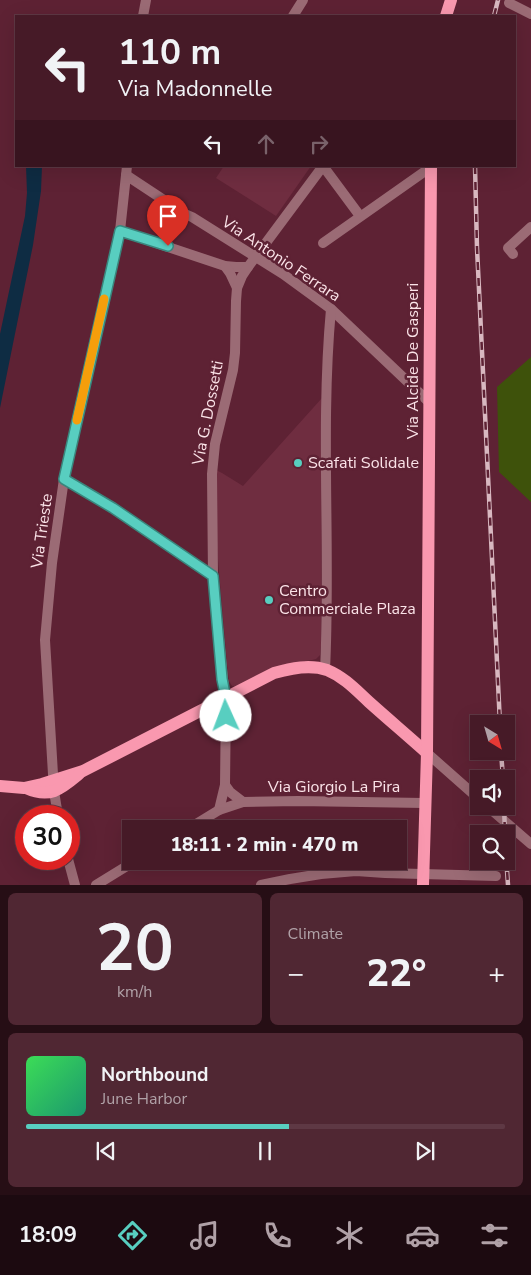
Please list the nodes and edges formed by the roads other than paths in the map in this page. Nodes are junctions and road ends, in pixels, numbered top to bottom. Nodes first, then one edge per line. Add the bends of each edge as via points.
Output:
1 (146, 0) edge
2 (303, 0) edge
3 (509, 3) dead end
4 (531, 14) edge
5 (143, 15) edge
6 (294, 15) edge
7 (322, 167) edge
8 (324, 167) edge
9 (430, 167) edge
10 (126, 171) edge
11 (360, 216) junction
12 (531, 227) edge
13 (120, 231) junction
14 (323, 243) dead end
15 (513, 254) dead end
16 (255, 258) junction
17 (225, 266) junction
18 (248, 267) junction
19 (237, 288) junction
20 (331, 309) junction
21 (429, 402) junction
22 (64, 479) junction
23 (213, 576) junction
24 (325, 670) junction
25 (226, 699) junction
26 (427, 753) junction
27 (225, 785) junction
28 (0, 786) edge
29 (54, 786) junction
30 (470, 791) edge
31 (243, 802) junction
32 (424, 803) junction
33 (57, 805) edge
34 (219, 810) junction
35 (498, 815) edge
36 (203, 820) edge
37 (531, 844) edge
38 (122, 869) edge
39 (71, 870) edge
40 (496, 876) dead end
41 (423, 879) edge
42 (75, 885) edge
43 (96, 885) edge
44 (261, 885) edge

1 - 5 street
2 - 6 street
3 - 4 street
7 - 16 street, Via G. Dossetti
8 - 11 street
9 - 11 street
9 - 21 main road, Via Alcide De Gasperi
10 - 13 street, Via Trieste
10 - 16 street, Via Antonio Ferrara via 185,214
11 - 14 street
12 - 15 street via 508,248
13 - 17 street
13 - 22 street, Via Trieste
16 - 18 street, Via G. Dossetti
16 - 20 street, Via Antonio Ferrara
17 - 18 street
17 - 19 street
18 - 19 street, Via G. Dossetti
19 - 23 street, Via G. Dossetti via 233,370 213,458
20 - 21 street, Via Antonio Ferrara
20 - 24 street via 327,348
21 - 26 main road, Via Alcide De Gasperi
22 - 23 street
22 - 29 street, Via Trieste via 45,640
23 - 25 street, Via G. Dossetti
24 - 25 main road via 302,667 281,671
24 - 26 main road via 343,679
25 - 27 street, Via G. Dossetti
25 - 29 main road via 83,771 62,788
26 - 30 street
26 - 32 main road, Via Alcide De Gasperi
27 - 31 street
27 - 34 street
28 - 29 main road
29 - 33 street, Via Trieste
31 - 32 street, Via Giorgio La Pira
31 - 34 street, Via Giorgio La Pira
32 - 41 main road, Via Alcide De Gasperi
34 - 36 street, Via Giorgio La Pira
35 - 37 street
38 - 43 street
39 - 42 street
40 - 41 street
41 - 44 street via 356,871 290,878

